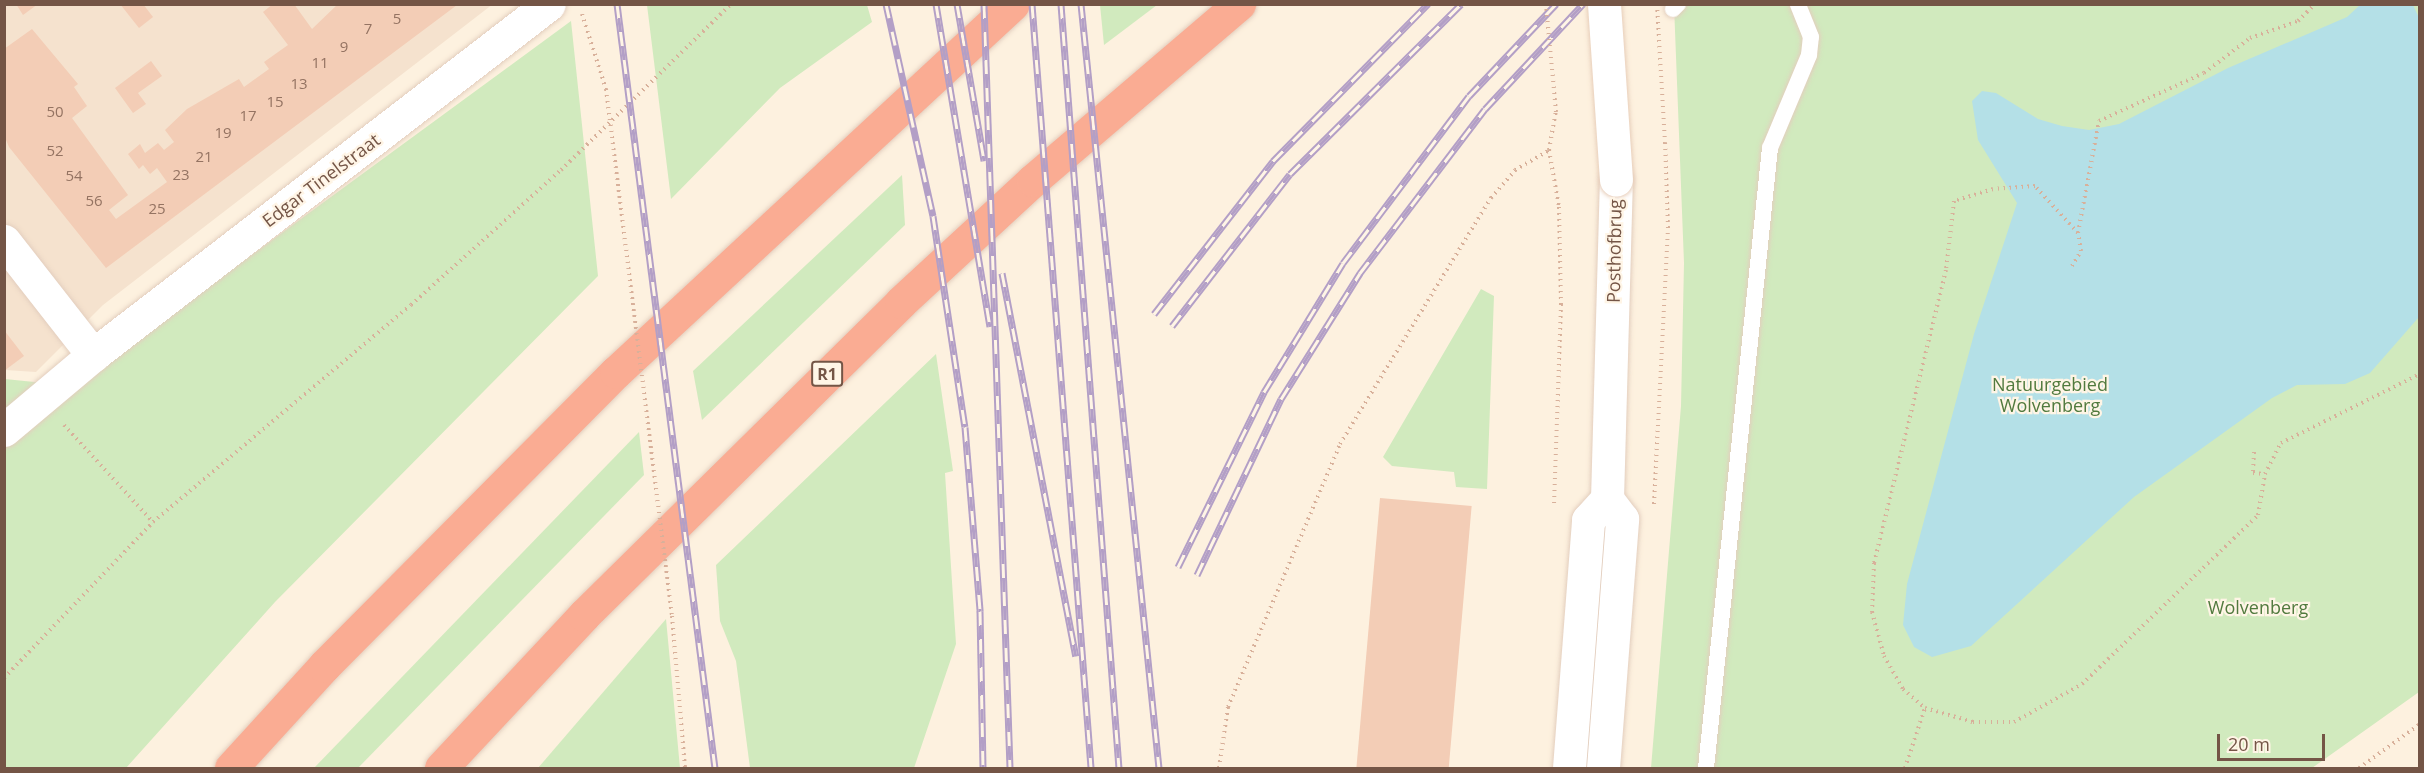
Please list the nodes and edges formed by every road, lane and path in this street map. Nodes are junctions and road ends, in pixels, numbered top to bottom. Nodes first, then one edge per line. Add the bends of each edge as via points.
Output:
1 (731, 4) edge
2 (1013, 4) edge
3 (1239, 4) edge
4 (1546, 4) edge
5 (1604, 4) edge
6 (1798, 4) edge
7 (2315, 4) edge
8 (549, 5) edge
9 (1669, 6) edge
10 (1549, 150) junction
11 (2078, 233) junction
12 (4, 241) edge
13 (2072, 266) dead end
14 (93, 355) junction
15 (2420, 374) edge
16 (42, 400) junction
17 (4, 430) edge
18 (2254, 452) dead end
19 (2265, 474) junction
20 (1606, 499) junction
21 (1654, 513) dead end
22 (1553, 521) dead end
23 (153, 522) junction
24 (4, 678) edge
25 (1925, 708) junction
26 (2420, 724) edge
27 (231, 768) edge
28 (441, 768) edge
29 (685, 768) edge
30 (1219, 768) edge
31 (1569, 768) edge
32 (1603, 768) edge
33 (1706, 768) edge
34 (1905, 768) edge
35 (2359, 768) edge

1 - 23 path via 561,170 411,305
2 - 27 highway via 616,372 324,666
3 - 28 highway, R1 via 1034,180 901,302 584,615
4 - 10 path, bridge via 1556,112
5 - 20 street, Posthofbrug, bridge via 1616,180
6 - 33 lane via 1811,37 1809,55 1770,148
7 - 11 path via 2298,21 2250,38 2204,73 2100,121
8 - 14 street, Edgar Tinelstraat
8 - 29 path, bridge via 584,15 606,89 672,616
9 - 21 path, bridge via 1665,143 1668,228
10 - 22 path via 1560,221
10 - 30 path, bridge via 1515,170 1491,198 1340,444 1236,685 1222,732
11 - 13 path via 2081,251
11 - 25 path via 2035,186 1993,189 1954,201 1946,270 1874,563 1872,612 1884,656 1903,689
12 - 14 street
14 - 16 street, Edgar Tinelstraat
15 - 19 path via 2281,443
16 - 17 street, Edgar Tinelstraat
16 - 23 path
18 - 19 path via 2253,473
19 - 25 path via 2258,515 2082,684 2014,722 1974,722
20 - 31 street via 1588,520
20 - 32 street via 1622,519
23 - 24 path
25 - 34 path
26 - 35 path

